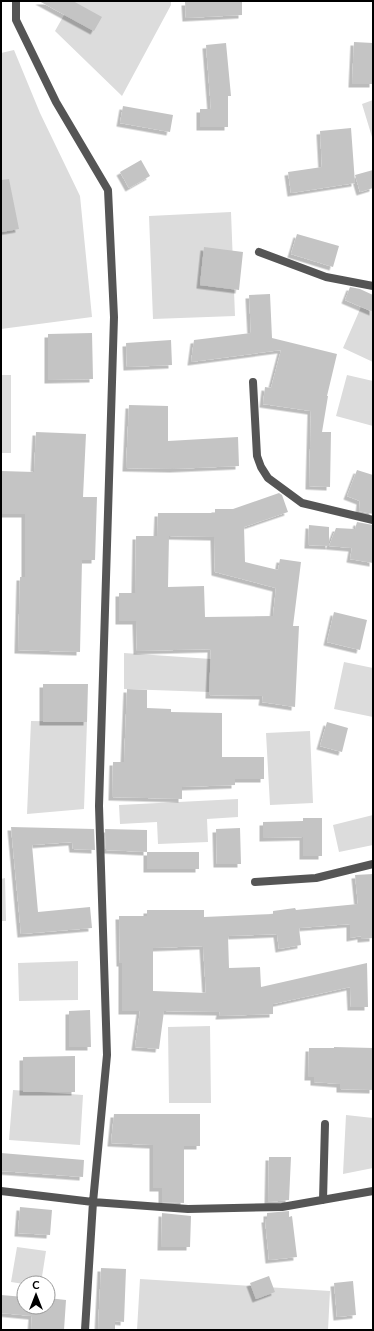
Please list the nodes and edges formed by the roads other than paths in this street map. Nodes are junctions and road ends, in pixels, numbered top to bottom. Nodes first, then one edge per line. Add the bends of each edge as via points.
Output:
1 (16, 1) edge
2 (260, 252) dead end
3 (373, 286) edge
4 (253, 382) dead end
5 (373, 520) edge
6 (373, 864) edge
7 (255, 882) dead end
8 (325, 1124) dead end
9 (1, 1191) edge
10 (373, 1191) edge
11 (323, 1200) junction
12 (93, 1202) junction
13 (85, 1330) edge

1 - 12 lane via 16,20 56,102 108,190 114,317 99,806 107,1054
2 - 3 lane via 326,277
4 - 5 lane via 257,456 268,478 302,503
6 - 7 lane via 316,878
8 - 11 lane
9 - 12 lane
10 - 11 lane
11 - 12 lane via 282,1207 188,1209
12 - 13 lane

